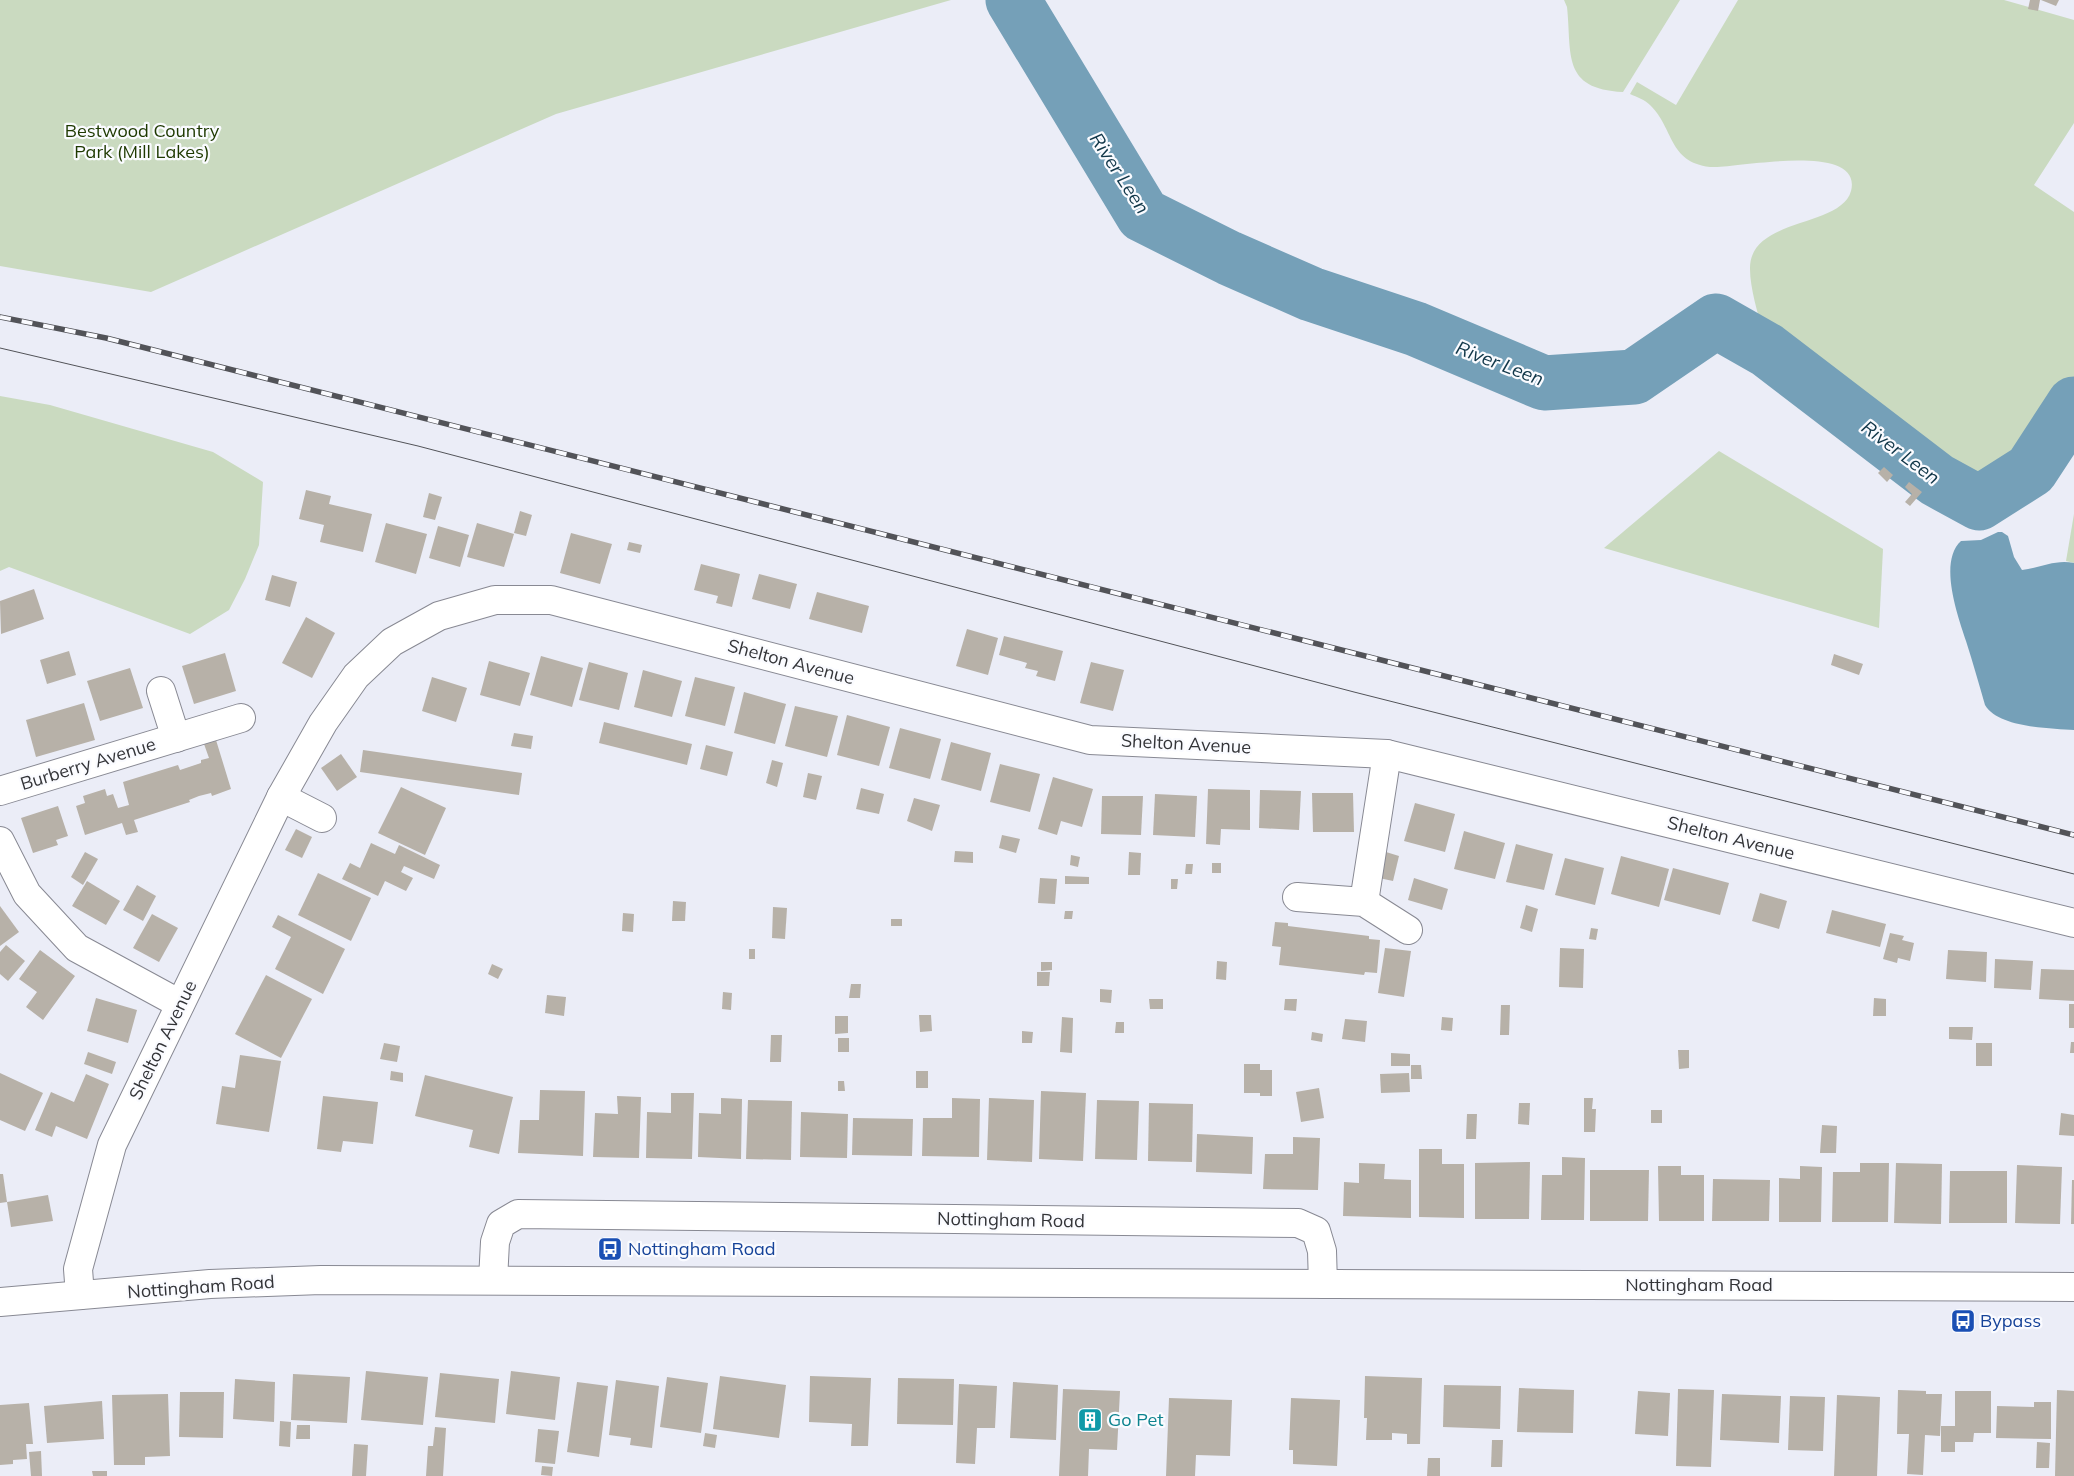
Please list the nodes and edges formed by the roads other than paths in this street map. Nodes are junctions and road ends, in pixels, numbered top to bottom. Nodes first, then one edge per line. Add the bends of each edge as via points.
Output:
1 (161, 691) dead end
2 (241, 718) dead end
3 (176, 738) junction
4 (1388, 754) junction
5 (0, 791) edge
6 (281, 796) junction
7 (322, 818) dead end
8 (0, 841) edge
9 (1297, 897) dead end
10 (1364, 902) junction
11 (2074, 923) edge
12 (1408, 930) dead end
13 (180, 1004) junction
14 (493, 1280) junction
15 (1323, 1284) junction
16 (2074, 1287) edge
17 (80, 1295) junction
18 (0, 1302) edge

1 - 3 street, Burberry Avenue
2 - 3 street, Burberry Avenue
3 - 5 street, Burberry Avenue
4 - 6 street, Shelton Avenue via 1090,740 551,600 495,600 439,616 392,642 356,676 323,723
4 - 10 street
4 - 11 street, Shelton Avenue
6 - 7 street
6 - 13 street, Shelton Avenue
8 - 13 street via 27,894 78,948
9 - 10 street
10 - 12 street
13 - 17 street, Shelton Avenue via 112,1145 78,1269
14 - 15 street, Nottingham Road
14 - 15 street, Nottingham Road via 495,1242 501,1224 518,1214 1298,1223 1316,1231 1322,1251
14 - 17 street, Nottingham Road via 322,1280
15 - 16 street, Nottingham Road
17 - 18 street, Nottingham Road

